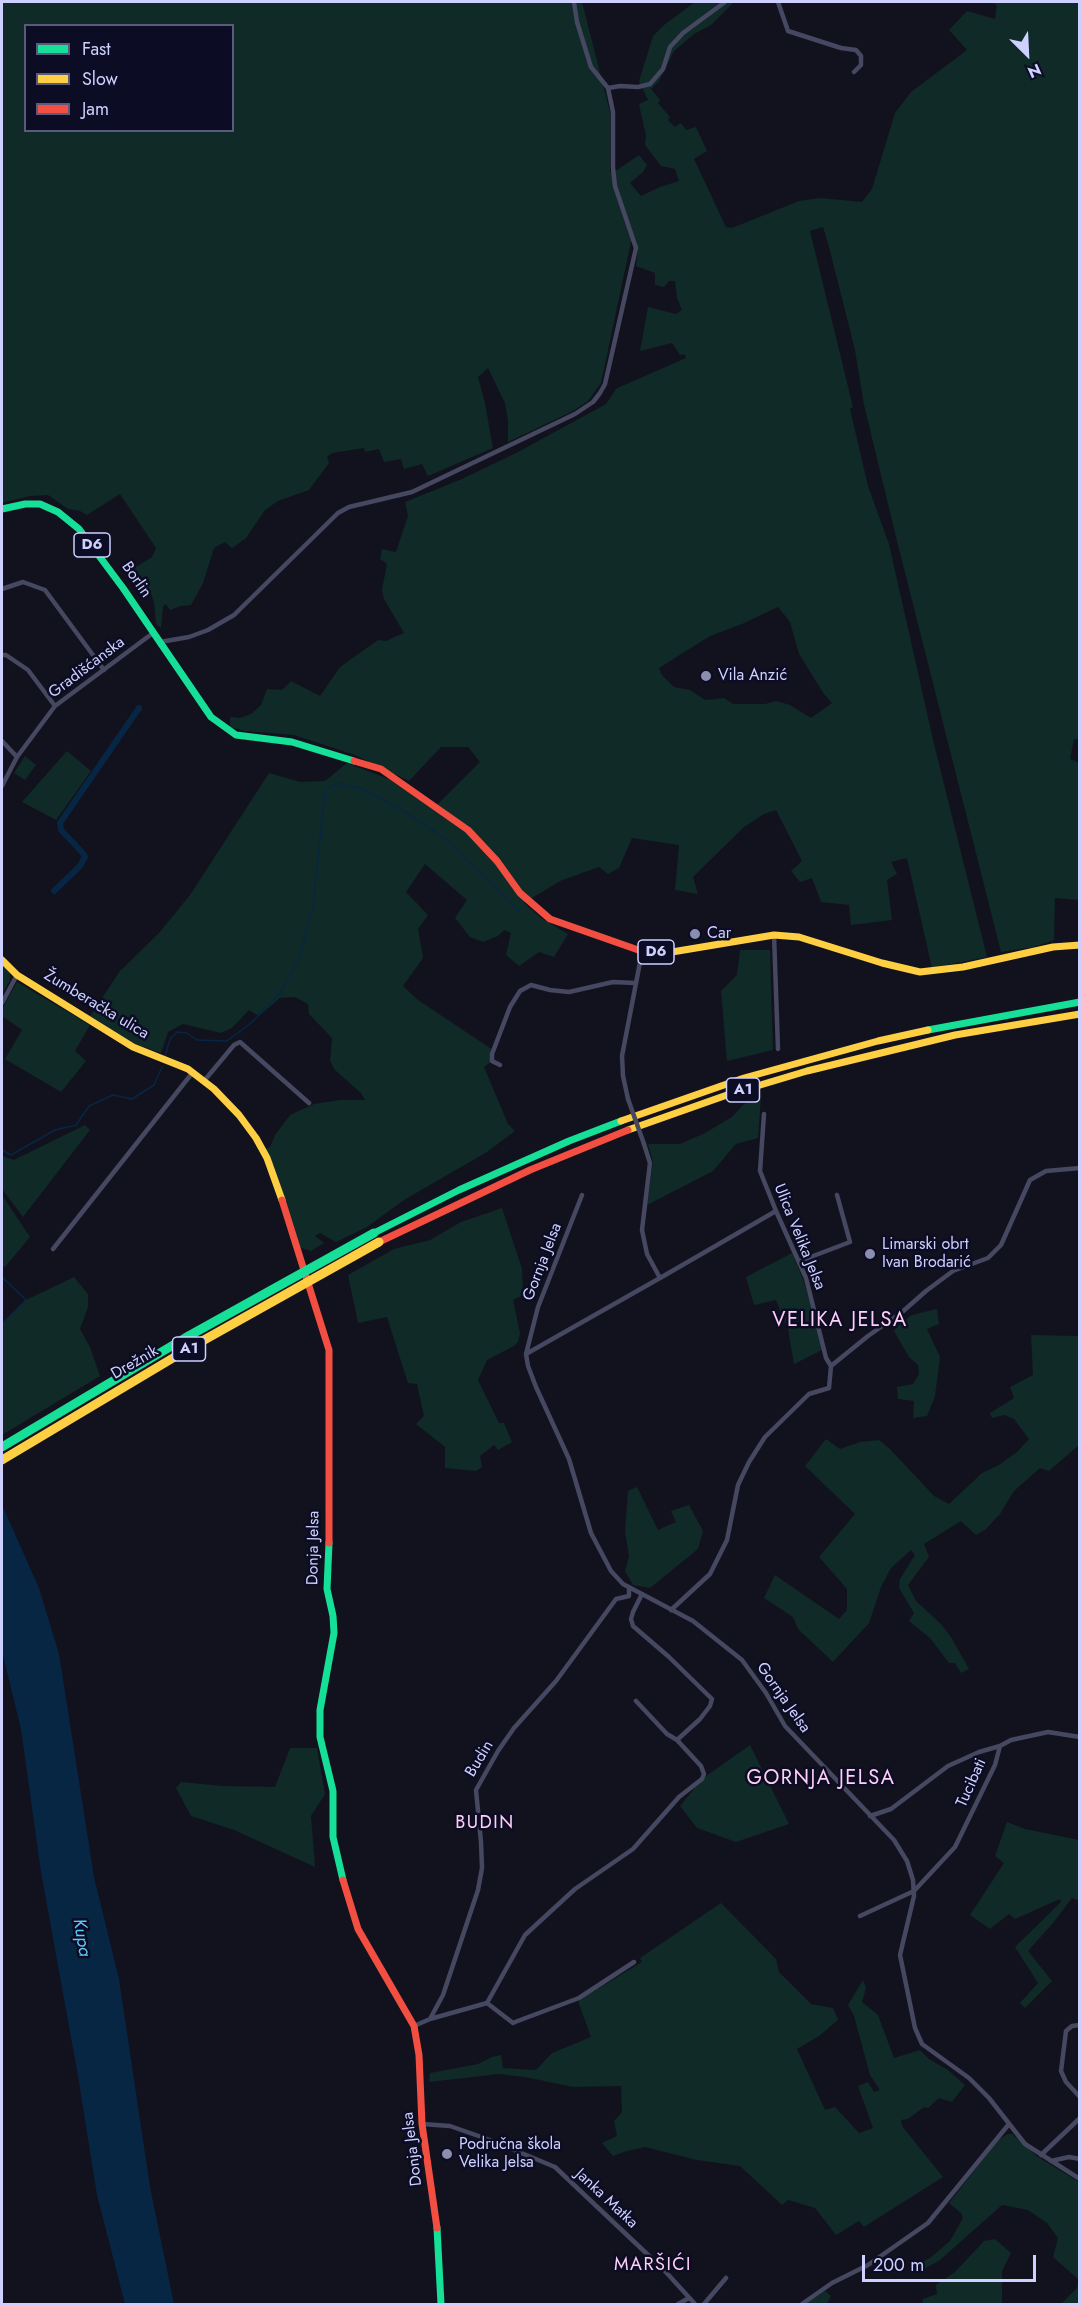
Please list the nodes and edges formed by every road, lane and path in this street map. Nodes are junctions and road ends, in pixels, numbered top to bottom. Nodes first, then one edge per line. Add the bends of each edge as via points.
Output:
1 (574, 2) edge
2 (725, 2) edge
3 (778, 2) edge
4 (854, 72) dead end
5 (608, 88) junction
6 (2, 509) edge
7 (2, 589) edge
8 (153, 632) junction
9 (159, 642) junction
10 (2, 655) edge
11 (104, 670) junction
12 (55, 706) junction
13 (2, 741) edge
14 (16, 757) junction
15 (2, 786) edge
16 (774, 935) junction
17 (1080, 945) edge
18 (642, 952) junction
19 (2, 960) edge
20 (17, 975) junction
21 (635, 983) junction
22 (1080, 1002) edge
23 (2, 1003) edge
24 (1080, 1014) edge
25 (778, 1049) dead end
26 (500, 1065) dead end
27 (193, 1072) junction
28 (204, 1081) junction
29 (309, 1103) dead end
30 (764, 1114) dead end
31 (1080, 1168) edge
32 (582, 1195) dead end
33 (837, 1196) dead end
34 (776, 1211) junction
35 (52, 1249) dead end
36 (800, 1261) junction
37 (660, 1278) junction
38 (526, 1354) junction
39 (831, 1366) junction
40 (2, 1447) edge
41 (2, 1460) edge
42 (629, 1587) junction
43 (642, 1594) junction
44 (671, 1610) junction
45 (636, 1701) dead end
46 (1080, 1737) edge
47 (677, 1740) junction
48 (1000, 1746) junction
49 (870, 1816) junction
50 (914, 1891) junction
51 (860, 1916) dead end
52 (634, 1962) dead end
53 (487, 2003) junction
54 (430, 2019) junction
55 (1080, 2025) edge
56 (414, 2026) junction
57 (1080, 2097) edge
58 (1080, 2118) edge
59 (422, 2124) junction
60 (1009, 2124) junction
61 (1041, 2155) junction
62 (1080, 2159) edge
63 (1051, 2161) junction
64 (1080, 2180) edge
65 (726, 2278) dead end
66 (689, 2298) junction
67 (441, 2304) edge
68 (678, 2304) edge
69 (695, 2304) edge
70 (704, 2304) edge
71 (802, 2304) edge

1 - 5 street via 591,67
2 - 5 street via 670,47 663,69 650,84
3 - 4 street via 788,30 856,50 861,65
5 - 9 street via 613,112 615,186 636,248 605,384 593,402 412,492 338,513 234,615 189,637
6 - 8 main road, Borlin / D6 via 33,503 66,517 87,539
7 - 11 street via 23,582 45,590
8 - 9 main road, D6
8 - 11 street, Gradišćanska
9 - 18 main road, D6 via 211,717 236,735 292,742 381,769 468,830 520,894 550,919
10 - 12 street via 28,670
11 - 12 street, Gradišćanska
12 - 14 street, Gradišćanska
13 - 14 street
14 - 15 street, Gradišćanska
16 - 17 main road, D6 via 799,937 920,972 963,967 1053,946
16 - 18 main road, D6 via 666,952
16 - 25 street
18 - 21 street
19 - 20 main road, Žumberačka ulica
20 - 23 street, Žumberačka ulica
20 - 27 main road, Žumberačka ulica via 133,1047
21 - 26 street via 613,982 569,992 531,986 520,991 492,1054 492,1060
21 - 37 street, bridge via 622,1056 623,1076 650,1162 642,1230 647,1254
22 - 40 main road, Drežnik / A1, bridge via 943,1026 814,1058 669,1103 569,1141 374,1233 185,1338
24 - 41 main road, Drežnik / A1, bridge via 956,1035 807,1071 652,1120 549,1162 379,1242
27 - 28 main road, Donja Jelsa
27 - 35 street
28 - 29 street via 240,1042
28 - 56 main road, Donja Jelsa via 239,1115 263,1150 329,1350 327,1572 334,1633 320,1710 320,1737 333,1791 333,1837 347,1898 370,1952
30 - 34 street, Ulica Velika Jelsa via 760,1171
31 - 39 street via 1046,1171 1030,1180 1000,1245 988,1258 953,1271
32 - 38 street, Gornja Jelsa via 538,1307
33 - 36 street via 850,1242
34 - 36 street, Ulica Velika Jelsa
34 - 37 street
36 - 39 street, Ulica Velika Jelsa
37 - 38 street
38 - 42 street, Gornja Jelsa via 536,1387 569,1459 591,1533 611,1571
39 - 44 street via 829,1388 809,1394 765,1437 738,1485 727,1540 710,1574
42 - 43 street, Gornja Jelsa
42 - 54 street, Budin via 629,1596 616,1599 556,1681 514,1728 476,1790 482,1868 478,1890
43 - 44 street, Gornja Jelsa
43 - 47 street via 631,1619 633,1626 712,1699 700,1719
44 - 49 street, Gornja Jelsa via 693,1621 742,1660 785,1726
45 - 47 street
46 - 48 street, Tucibati via 1048,1732
47 - 53 street via 701,1766 702,1779 679,1797 633,1849 575,1889 525,1935
48 - 49 street via 948,1766 891,1809
48 - 50 street, Tucibati via 995,1765 955,1847
49 - 50 street, Gornja Jelsa via 894,1840 907,1861
50 - 51 street
50 - 60 street, Gornja Jelsa via 900,1955 915,2028 922,2044 969,2078
52 - 53 street via 579,1998 513,2023
53 - 54 street
54 - 56 street
55 - 57 street via 1066,2031 1061,2071
56 - 59 main road, Donja Jelsa
58 - 61 street
59 - 66 street, Janka Matka via 450,2126 555,2167
59 - 67 main road, Donja Jelsa via 437,2223
60 - 61 street, Gornja Jelsa via 1025,2144
60 - 71 street via 928,2223
61 - 63 street, Gornja Jelsa
62 - 63 street
63 - 64 street, Gornja Jelsa
65 - 70 street
66 - 68 street
66 - 69 street, Janka Matka

